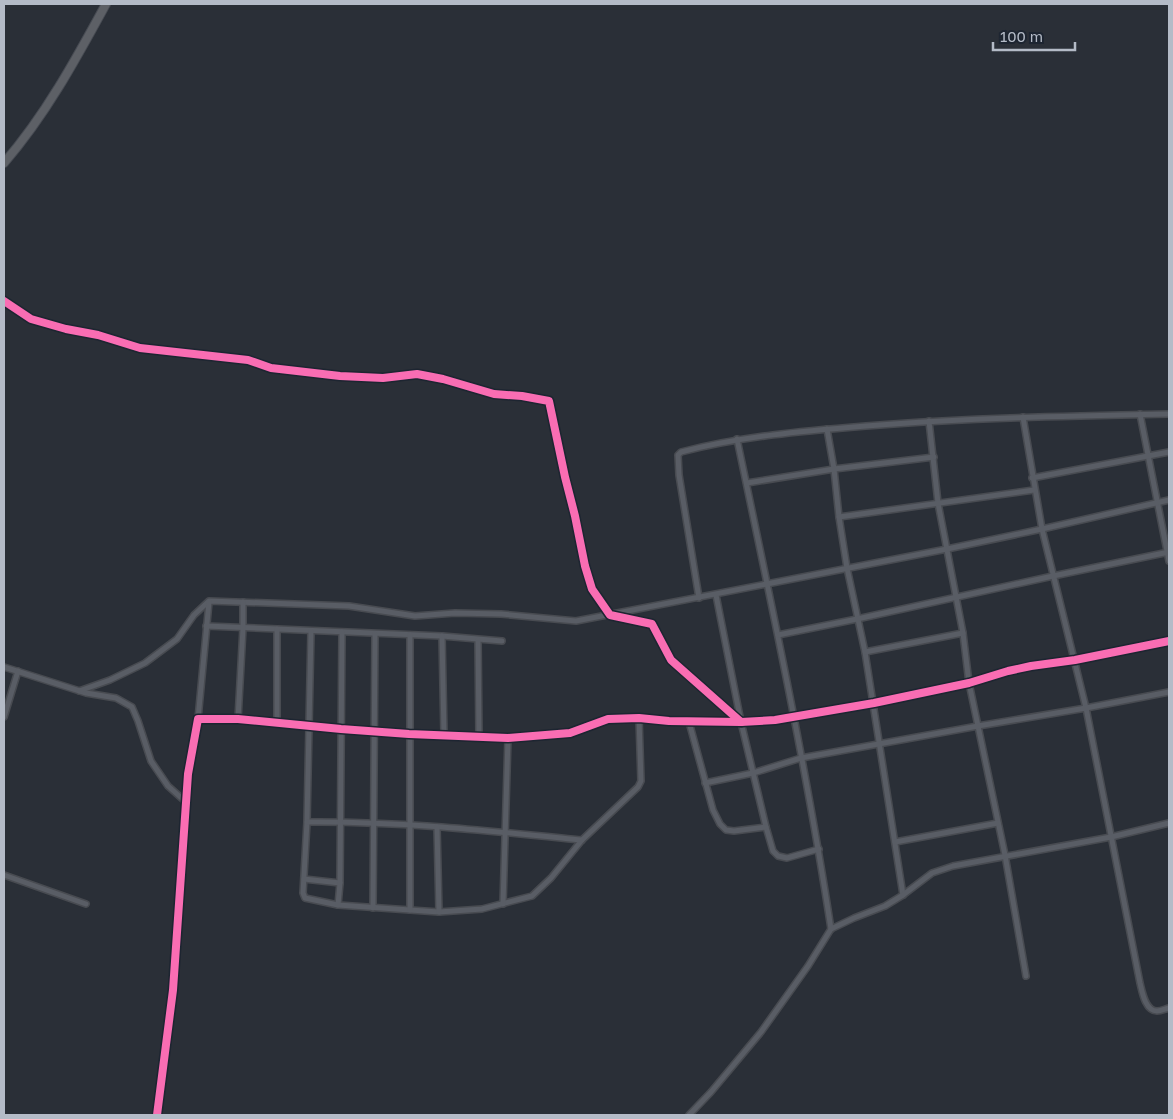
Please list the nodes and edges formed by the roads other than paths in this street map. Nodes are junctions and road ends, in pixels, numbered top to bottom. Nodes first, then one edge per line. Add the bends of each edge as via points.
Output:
1 (106, 4) edge
2 (4, 163) edge
3 (4, 301) edge
4 (1140, 414) junction
5 (1169, 414) edge
6 (1023, 418) junction
7 (929, 421) junction
8 (827, 429) junction
9 (737, 439) junction
10 (1169, 452) edge
11 (1148, 455) junction
12 (934, 457) junction
13 (834, 469) junction
14 (1032, 478) junction
15 (747, 483) junction
16 (1034, 490) junction
17 (1169, 500) edge
18 (938, 503) junction
19 (1158, 503) junction
20 (839, 517) junction
21 (1042, 529) junction
22 (947, 549) junction
23 (1168, 552) edge
24 (1169, 561) edge
25 (847, 568) junction
26 (1052, 576) junction
27 (768, 585) junction
28 (716, 595) junction
29 (956, 597) junction
30 (699, 598) junction
31 (209, 601) junction
32 (243, 602) junction
33 (610, 615) junction
34 (858, 619) junction
35 (206, 626) junction
36 (243, 628) junction
37 (277, 629) junction
38 (311, 631) junction
39 (342, 632) junction
40 (963, 633) junction
41 (375, 634) junction
42 (410, 635) junction
43 (778, 635) junction
44 (442, 636) junction
45 (478, 640) junction
46 (502, 641) dead end
47 (1169, 641) edge
48 (865, 652) junction
49 (1075, 660) junction
50 (4, 667) edge
51 (18, 671) junction
52 (970, 683) junction
53 (79, 691) junction
54 (1169, 692) edge
55 (874, 703) junction
56 (1086, 708) junction
57 (794, 717) junction
58 (4, 718) edge
59 (198, 718) junction
60 (639, 718) junction
61 (238, 719) junction
62 (688, 722) junction
63 (741, 722) junction
64 (277, 723) junction
65 (308, 725) junction
66 (978, 726) junction
67 (342, 729) junction
68 (375, 732) junction
69 (409, 734) junction
70 (444, 736) junction
71 (479, 737) junction
72 (508, 738) junction
73 (880, 744) junction
74 (802, 758) junction
75 (753, 773) junction
76 (705, 783) junction
77 (187, 803) junction
78 (307, 822) junction
79 (340, 822) junction
80 (998, 823) junction
81 (1169, 823) edge
82 (374, 824) junction
83 (410, 826) junction
84 (438, 827) junction
85 (766, 827) junction
86 (505, 832) junction
87 (1111, 837) junction
88 (582, 840) junction
89 (895, 842) junction
90 (819, 849) junction
91 (1005, 856) junction
92 (4, 875) edge
93 (304, 879) junction
94 (340, 883) junction
95 (903, 895) junction
96 (86, 904) dead end
97 (504, 904) junction
98 (338, 905) junction
99 (373, 908) junction
100 (410, 910) junction
101 (439, 912) junction
102 (831, 930) junction
103 (1026, 976) dead end
104 (1169, 1008) edge
105 (157, 1115) edge
106 (689, 1115) edge

1 - 2 highway via 52,98
3 - 33 street via 31,319 98,334 140,348 248,360 271,368 340,376 383,378 417,374 494,394 549,402 585,566 592,589
4 - 5 street
4 - 6 street
4 - 11 street
6 - 7 street
6 - 14 street
7 - 8 street
7 - 12 street
8 - 9 street
8 - 13 street
9 - 15 street
9 - 30 street via 694,448 678,455
10 - 11 street
11 - 14 street
11 - 19 street
12 - 13 street
12 - 18 street
13 - 15 street
13 - 20 street
14 - 16 street
15 - 27 street
16 - 18 street
16 - 21 street
17 - 19 street
18 - 20 street
18 - 22 street
19 - 21 street
19 - 23 street
20 - 25 street
21 - 22 street
21 - 26 street
22 - 25 street
22 - 29 street
23 - 24 street
23 - 26 street
25 - 27 street
25 - 34 street
26 - 29 street
26 - 49 street
27 - 28 street
27 - 43 street
28 - 30 street
28 - 63 street
29 - 34 street
29 - 40 street
30 - 33 street
31 - 32 street
31 - 35 street
31 - 53 street via 176,639 145,663
32 - 33 street via 349,606 415,616 501,614 576,621
32 - 36 street
33 - 63 street via 652,624 671,660
34 - 43 street
34 - 48 street
35 - 36 street
35 - 59 street
36 - 37 street
36 - 61 street
37 - 38 street
37 - 64 street
38 - 39 street
38 - 65 street
39 - 41 street
39 - 67 street
40 - 48 street
40 - 52 street
41 - 42 street
41 - 68 street
42 - 44 street
42 - 69 street
43 - 57 street
44 - 45 street
44 - 70 street
45 - 46 street
45 - 71 street
47 - 49 street
48 - 55 street
49 - 52 street via 1016,669
49 - 56 street
50 - 51 street
51 - 53 street
51 - 58 street
52 - 55 street
52 - 66 street
53 - 77 street via 116,698 132,707 151,761 168,786
54 - 56 street
55 - 57 street
55 - 73 street
56 - 66 street
56 - 87 street
57 - 63 street
57 - 74 street
59 - 61 street
59 - 77 street via 188,774
60 - 62 street
60 - 72 street via 608,719 570,733
60 - 88 street via 638,787
61 - 64 street
62 - 63 street
62 - 76 street
63 - 75 street
64 - 65 street
65 - 67 street
65 - 78 street
66 - 73 street
66 - 80 street
67 - 68 street
67 - 79 street
68 - 69 street
68 - 82 street
69 - 70 street
69 - 83 street
70 - 71 street
71 - 72 street
72 - 86 street
73 - 74 street
73 - 89 street
74 - 75 street
74 - 90 street
75 - 76 street
75 - 85 street
76 - 85 street via 712,810 726,830
77 - 105 street via 174,990
78 - 79 street
78 - 93 street
79 - 82 street
79 - 94 street
80 - 89 street
80 - 91 street
81 - 87 street
82 - 83 street
82 - 99 street
83 - 84 street
83 - 100 street
84 - 86 street
84 - 101 street
85 - 90 street via 773,851 778,856 787,858
86 - 88 street
86 - 97 street
87 - 91 street
87 - 104 street via 1143,993 1152,1010
88 - 97 street via 532,896
89 - 95 street
90 - 102 street
91 - 95 street via 932,873
91 - 103 street
92 - 96 street
93 - 94 street
93 - 98 street via 305,898
94 - 98 street
95 - 102 street
97 - 101 street
98 - 99 street
99 - 100 street
100 - 101 street
102 - 106 street via 761,1032

